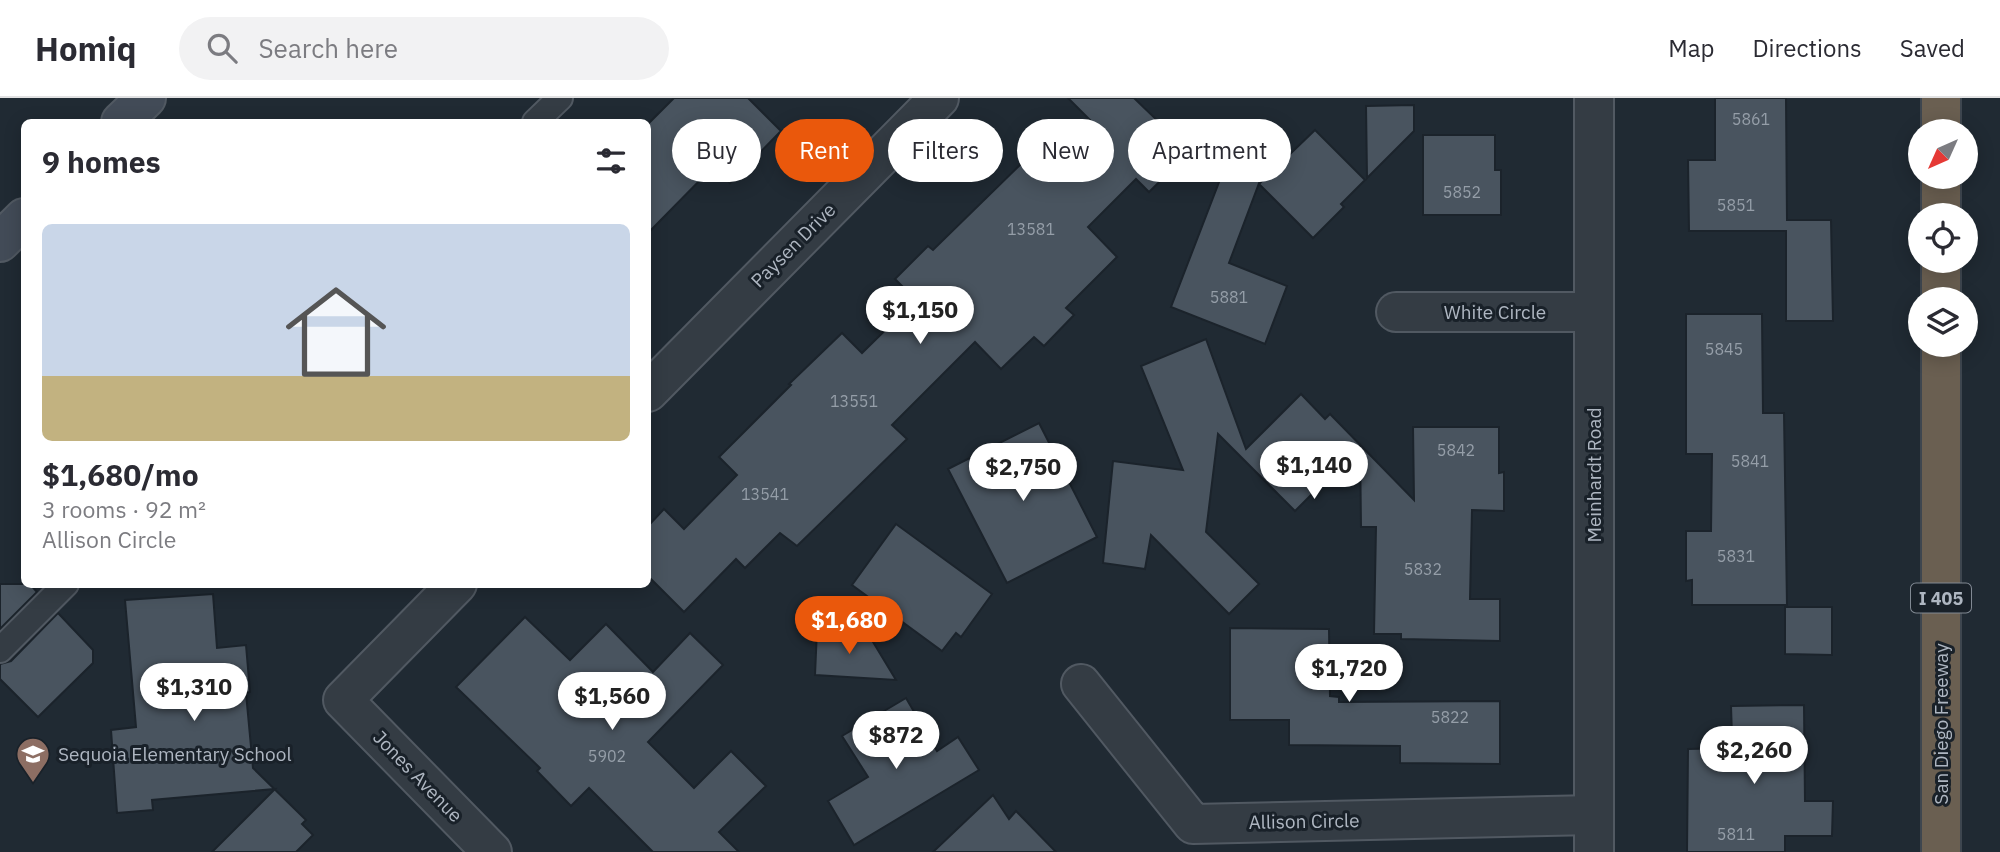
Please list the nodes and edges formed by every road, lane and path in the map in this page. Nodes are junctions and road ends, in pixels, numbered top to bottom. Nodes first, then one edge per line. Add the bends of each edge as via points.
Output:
1 (146, 98) edge
2 (560, 98) edge
3 (939, 98) edge
4 (1594, 98) edge
5 (1941, 98) edge
6 (124, 119) edge
7 (538, 119) edge
8 (1941, 119) edge
9 (21, 221) edge
10 (0, 242) edge
11 (1396, 312) dead end
12 (1594, 312) junction
13 (1941, 357) edge
14 (651, 389) edge
15 (62, 588) edge
16 (453, 588) edge
17 (0, 650) edge
18 (1081, 684) dead end
19 (1594, 834) edge
20 (492, 852) edge
21 (1941, 852) edge

1 - 6 main road
2 - 7 lane
3 - 14 street, Paysen Drive
4 - 12 street, Meinhardt Road
5 - 8 highway
9 - 10 main road
11 - 12 street, White Circle
12 - 19 street, Meinhardt Road
13 - 21 highway, San Diego Freeway / I 405
15 - 17 lane
16 - 20 street, Jones Avenue via 343,700
18 - 19 street, Allison Circle via 1194,824

